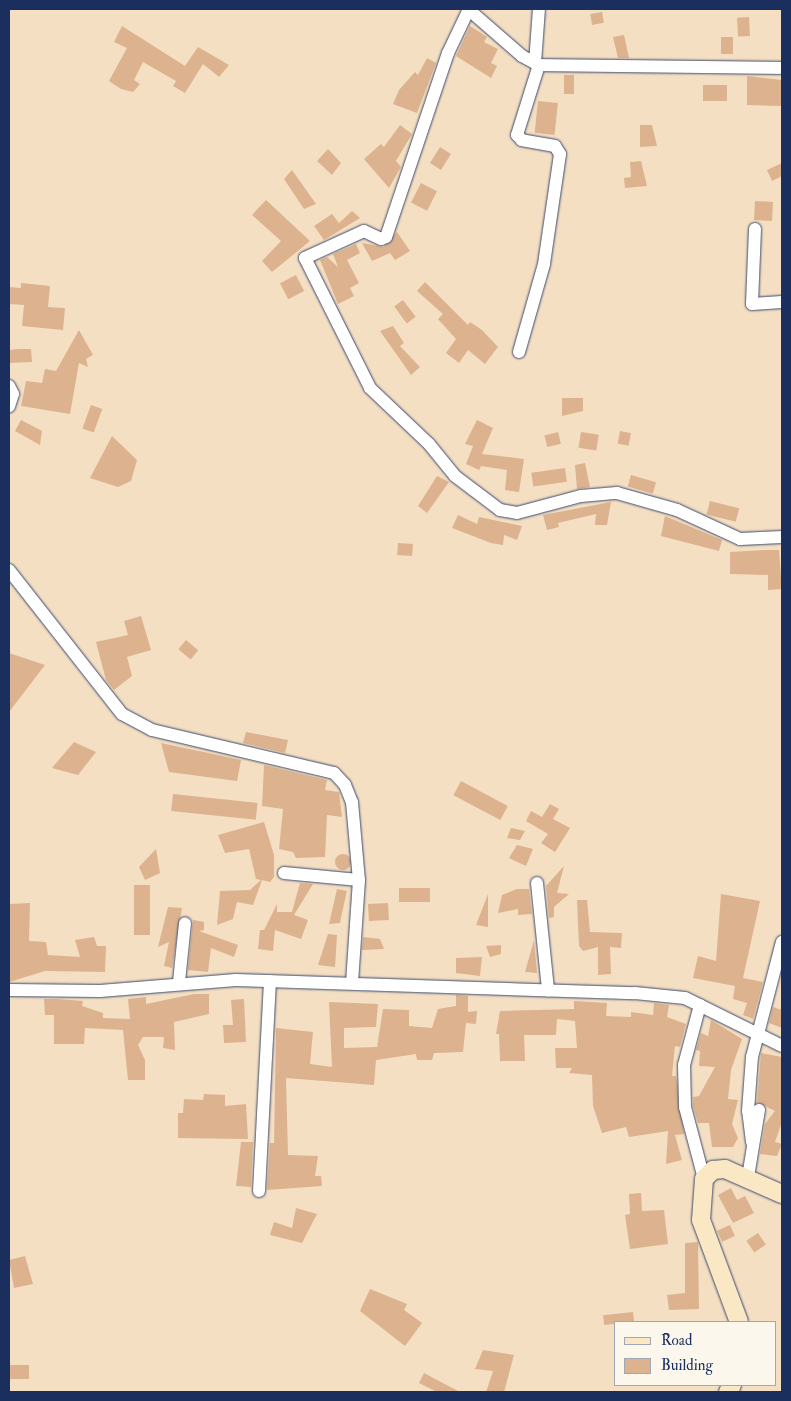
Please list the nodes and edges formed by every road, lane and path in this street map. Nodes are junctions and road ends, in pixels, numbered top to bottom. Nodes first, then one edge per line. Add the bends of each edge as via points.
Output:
1 (468, 9) edge
2 (538, 9) edge
3 (537, 64) junction
4 (782, 68) edge
5 (755, 229) dead end
6 (782, 302) edge
7 (519, 352) dead end
8 (9, 386) edge
9 (9, 406) edge
10 (782, 536) edge
11 (9, 570) edge
12 (284, 873) dead end
13 (359, 880) junction
14 (537, 883) dead end
15 (185, 923) dead end
16 (782, 942) edge
17 (270, 981) junction
18 (179, 982) junction
19 (352, 982) junction
20 (9, 990) edge
21 (548, 990) junction
22 (700, 1005) junction
23 (758, 1034) junction
24 (782, 1046) edge
25 (759, 1110) dead end
26 (752, 1142) junction
27 (748, 1177) junction
28 (704, 1178) junction
29 (259, 1191) dead end
30 (782, 1194) edge
31 (739, 1321) edge

1 - 3 street
1 - 10 street via 448,53 386,237 381,239 364,230 305,258 370,388 429,444 455,476 500,510 517,513 581,496 617,493 677,510 740,539
2 - 3 street
3 - 4 street
3 - 7 street via 517,135 522,140 555,146 560,154 544,264
5 - 6 street via 752,304
8 - 9 street via 13,394
11 - 13 street via 122,714 152,730 334,773 346,785 352,802
12 - 13 street
13 - 19 street
14 - 21 street
15 - 18 street
16 - 23 street
17 - 18 street
17 - 19 street
17 - 29 street
18 - 20 street via 100,991
19 - 21 street
21 - 22 street via 635,993 685,998
22 - 23 street
22 - 28 street via 684,1065 687,1116
23 - 24 street
23 - 26 street via 748,1111
25 - 26 street
26 - 27 street
27 - 28 street via 725,1169 713,1170
27 - 30 street
28 - 31 street via 701,1220

